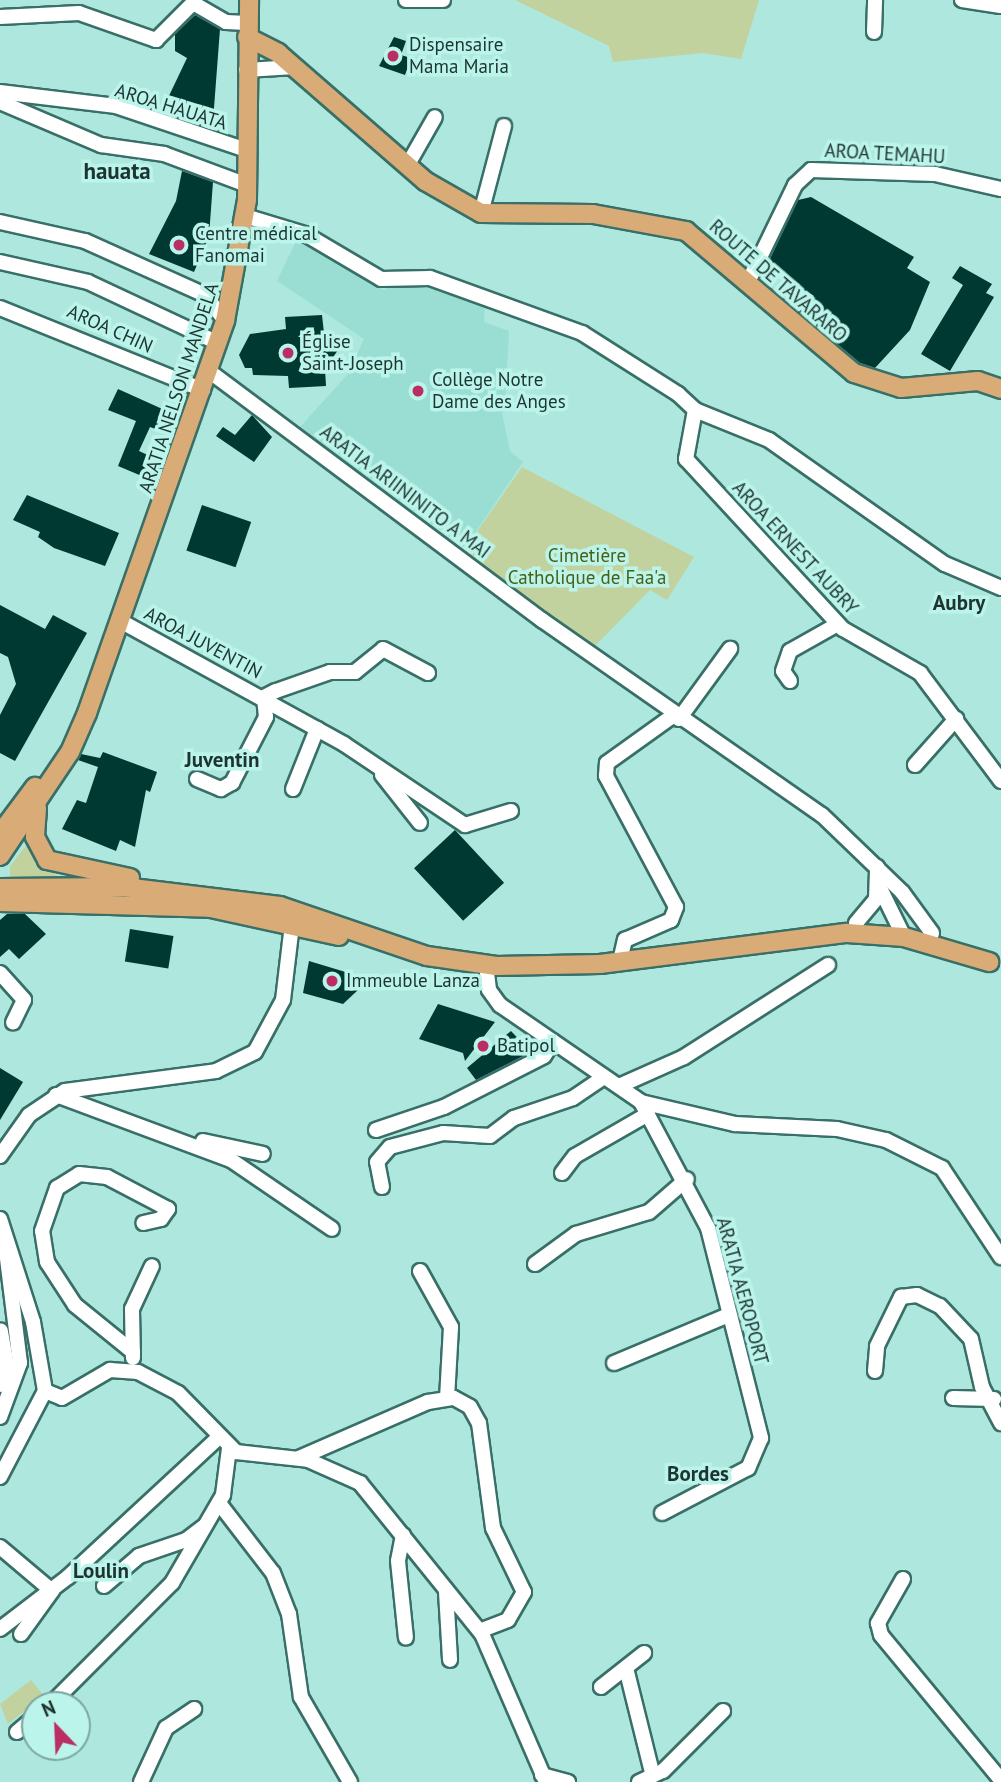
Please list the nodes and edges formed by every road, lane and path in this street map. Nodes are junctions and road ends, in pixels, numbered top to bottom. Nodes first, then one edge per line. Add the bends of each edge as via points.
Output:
1 (57, 0) edge
2 (249, 0) edge
3 (406, 0) edge
4 (443, 0) edge
5 (875, 0) edge
6 (962, 0) edge
7 (1001, 6) edge
8 (49, 15) junction
9 (0, 17) edge
10 (247, 30) junction
11 (874, 32) dead end
12 (295, 67) junction
13 (246, 71) junction
14 (0, 92) edge
15 (0, 102) edge
16 (435, 117) dead end
17 (504, 126) dead end
18 (247, 150) junction
19 (407, 166) junction
20 (247, 185) junction
21 (1001, 189) edge
22 (481, 213) junction
23 (245, 216) junction
24 (0, 222) edge
25 (0, 262) edge
26 (748, 282) junction
27 (0, 308) edge
28 (225, 321) junction
29 (218, 344) junction
30 (209, 371) junction
31 (1001, 389) edge
32 (203, 390) junction
33 (695, 410) junction
34 (1001, 588) edge
35 (124, 623) junction
36 (838, 624) junction
37 (730, 649) dead end
38 (428, 673) dead end
39 (790, 681) dead end
40 (264, 697) junction
41 (676, 717) junction
42 (956, 719) junction
43 (317, 729) junction
44 (77, 732) junction
45 (366, 757) junction
46 (915, 765) dead end
47 (197, 779) dead end
48 (1001, 781) edge
49 (293, 789) dead end
50 (38, 801) junction
51 (511, 811) dead end
52 (420, 824) dead end
53 (0, 834) edge
54 (0, 856) edge
55 (877, 867) junction
56 (0, 888) edge
57 (880, 888) junction
58 (83, 889) junction
59 (0, 902) edge
60 (210, 908) junction
61 (288, 915) junction
62 (856, 923) junction
63 (899, 932) junction
64 (932, 933) junction
65 (734, 944) junction
66 (620, 961) junction
67 (486, 965) junction
68 (828, 965) dead end
69 (995, 965) edge
70 (0, 973) edge
71 (13, 1023) dead end
72 (554, 1042) junction
73 (604, 1077) junction
74 (619, 1086) junction
75 (56, 1095) junction
76 (645, 1108) junction
77 (151, 1130) junction
78 (376, 1130) dead end
79 (263, 1154) dead end
80 (0, 1156) edge
81 (562, 1173) dead end
82 (687, 1180) junction
83 (382, 1187) dead end
84 (0, 1219) edge
85 (143, 1223) dead end
86 (332, 1229) dead end
87 (6, 1238) junction
88 (1001, 1257) edge
89 (535, 1264) dead end
90 (152, 1266) dead end
91 (420, 1271) dead end
92 (729, 1315) junction
93 (1, 1331) edge
94 (133, 1352) junction
95 (614, 1363) dead end
96 (134, 1370) junction
97 (875, 1371) dead end
98 (0, 1385) edge
99 (45, 1391) junction
100 (988, 1395) junction
101 (447, 1398) junction
102 (953, 1398) dead end
103 (1001, 1404) edge
104 (0, 1417) edge
105 (1001, 1423) edge
106 (218, 1437) junction
107 (229, 1448) junction
108 (296, 1459) junction
109 (0, 1477) edge
110 (216, 1510) junction
111 (662, 1513) dead end
112 (403, 1535) junction
113 (0, 1547) edge
114 (903, 1579) dead end
115 (104, 1586) dead end
116 (52, 1591) junction
117 (446, 1592) junction
118 (0, 1629) edge
119 (480, 1631) junction
120 (21, 1634) dead end
121 (406, 1638) dead end
122 (644, 1653) dead end
123 (450, 1660) dead end
124 (626, 1668) junction
125 (601, 1687) dead end
126 (64, 1691) edge
127 (194, 1709) dead end
128 (723, 1711) dead end
129 (21, 1729) edge
130 (17, 1732) dead end
131 (653, 1776) junction
132 (544, 1779) edge
133 (1001, 1780) edge
134 (141, 1782) edge
135 (350, 1782) edge
136 (568, 1782) edge
137 (639, 1782) edge

1 - 8 street
2 - 10 main road, ARATIA NELSON MANDELA
3 - 4 street
5 - 11 street
6 - 7 street
8 - 9 street
8 - 10 street via 79,13 156,40 193,3
10 - 12 main road
10 - 13 main road, ARATIA NELSON MANDELA
12 - 13 street
12 - 19 main road
13 - 18 main road, ARATIA NELSON MANDELA
14 - 18 street, AROA HAUATA via 116,106
15 - 20 street via 101,145 163,154
16 - 19 street
17 - 22 street
18 - 20 main road, ARATIA NELSON MANDELA
19 - 22 main road
20 - 23 main road, ARATIA NELSON MANDELA
21 - 26 street, AROA TEMAHU via 934,174 811,170 795,185
22 - 26 main road, ROUTE DE TAVARARO via 593,214 686,231
23 - 28 main road, ARATIA NELSON MANDELA
23 - 33 street via 306,234 381,279 430,278 582,332
24 - 28 street via 85,241 205,295
25 - 29 street via 88,282
26 - 31 main road, ROUTE DE TAVARARO via 863,377 901,388 978,381
27 - 32 street, AROA CHIN
28 - 29 main road, ARATIA NELSON MANDELA
29 - 30 main road, ARATIA NELSON MANDELA
30 - 32 main road, ARATIA NELSON MANDELA
30 - 41 street, ARATIA ARIININITO A MAI
32 - 35 main road, ARATIA NELSON MANDELA
33 - 34 street via 769,440 945,564
33 - 36 street, AROA ERNEST AUBRY via 687,459
35 - 40 street, AROA JUVENTIN
35 - 44 main road, ARATIA NELSON MANDELA
36 - 39 street via 790,651 783,671
36 - 42 street, AROA ERNEST AUBRY via 920,673
37 - 41 street
38 - 40 street, AROA JUVENTIN via 383,649 355,672 330,672
40 - 43 street, AROA JUVENTIN
40 - 47 street, AROA JUVENTIN via 266,717 232,783 221,789
41 - 55 street, ARATIA ARIININITO A MAI via 821,815
41 - 66 street via 607,762 606,776 676,907 671,920 625,940
42 - 46 street
42 - 48 street, AROA ERNEST AUBRY
43 - 45 street, AROA JUVENTIN
43 - 49 street
44 - 50 main road, ARATIA NELSON MANDELA
44 - 53 main road, ARATIA NELSON MANDELA
45 - 51 street, AROA JUVENTIN via 466,825
45 - 52 street, AROA JUVENTIN
50 - 54 main road, ARATIA NELSON MANDELA
50 - 61 main road via 35,837 58,866 217,885
55 - 57 street
55 - 64 street, ARATIA ARIININITO A MAI
56 - 58 main road
57 - 62 street
57 - 63 street
58 - 60 main road
58 - 61 main road via 168,891
59 - 60 main road
60 - 61 main road
61 - 67 main road via 377,942
61 - 75 street via 279,1014 267,1040 246,1059 216,1071
62 - 63 main road
62 - 65 main road via 800,927
63 - 64 main road
63 - 65 main road
63 - 69 main road
64 - 69 main road
65 - 66 main road
66 - 67 main road via 542,968
67 - 72 street, ARATIA AEROPORT via 494,999
68 - 74 street via 684,1057
70 - 71 street via 24,1000
72 - 73 street, ARATIA AEROPORT
72 - 78 street via 544,1056 444,1107
73 - 74 street, ARATIA AEROPORT
73 - 83 street via 573,1098 513,1118 490,1136 443,1133 390,1147 377,1162
74 - 76 street, ARATIA AEROPORT
75 - 77 street
75 - 80 street via 19,1126
76 - 81 street via 575,1156
76 - 82 street, ARATIA AEROPORT
76 - 88 street via 736,1124 837,1129 886,1140 942,1168
77 - 79 street
77 - 86 street via 242,1165
82 - 89 street via 649,1212 576,1234
82 - 92 street, ARATIA AEROPORT via 708,1228
84 - 87 street
85 - 94 street via 161,1219 168,1209 107,1177 79,1174 57,1188 42,1231 47,1262 75,1305
87 - 99 street via 33,1322
87 - 104 street via 3,1262 20,1363
90 - 94 street via 132,1309
91 - 101 street via 451,1327
92 - 95 street
92 - 111 street, ARATIA AEROPORT via 761,1437 748,1468
93 - 98 street via 7,1366
94 - 96 street
96 - 99 street via 110,1370 62,1398
96 - 106 street via 178,1393
97 - 100 street via 877,1346 901,1297 917,1295 940,1306 971,1339
99 - 109 street
100 - 102 street
100 - 103 street
100 - 105 street
101 - 108 street
101 - 119 street via 475,1413 493,1528 524,1582 515,1613
106 - 107 street
106 - 116 street
107 - 108 street
107 - 110 street
108 - 112 street via 360,1483
110 - 115 street via 186,1540 121,1566
110 - 126 street via 172,1583
110 - 135 street via 273,1573 289,1615 301,1697
112 - 117 street
112 - 121 street via 398,1561
113 - 116 street
114 - 133 street via 878,1623 881,1635
116 - 118 street
116 - 120 street
117 - 119 street
117 - 123 street
119 - 132 street
122 - 124 street
124 - 125 street
124 - 131 street
127 - 134 street via 166,1728
128 - 131 street
129 - 130 street
131 - 137 street
132 - 136 street

